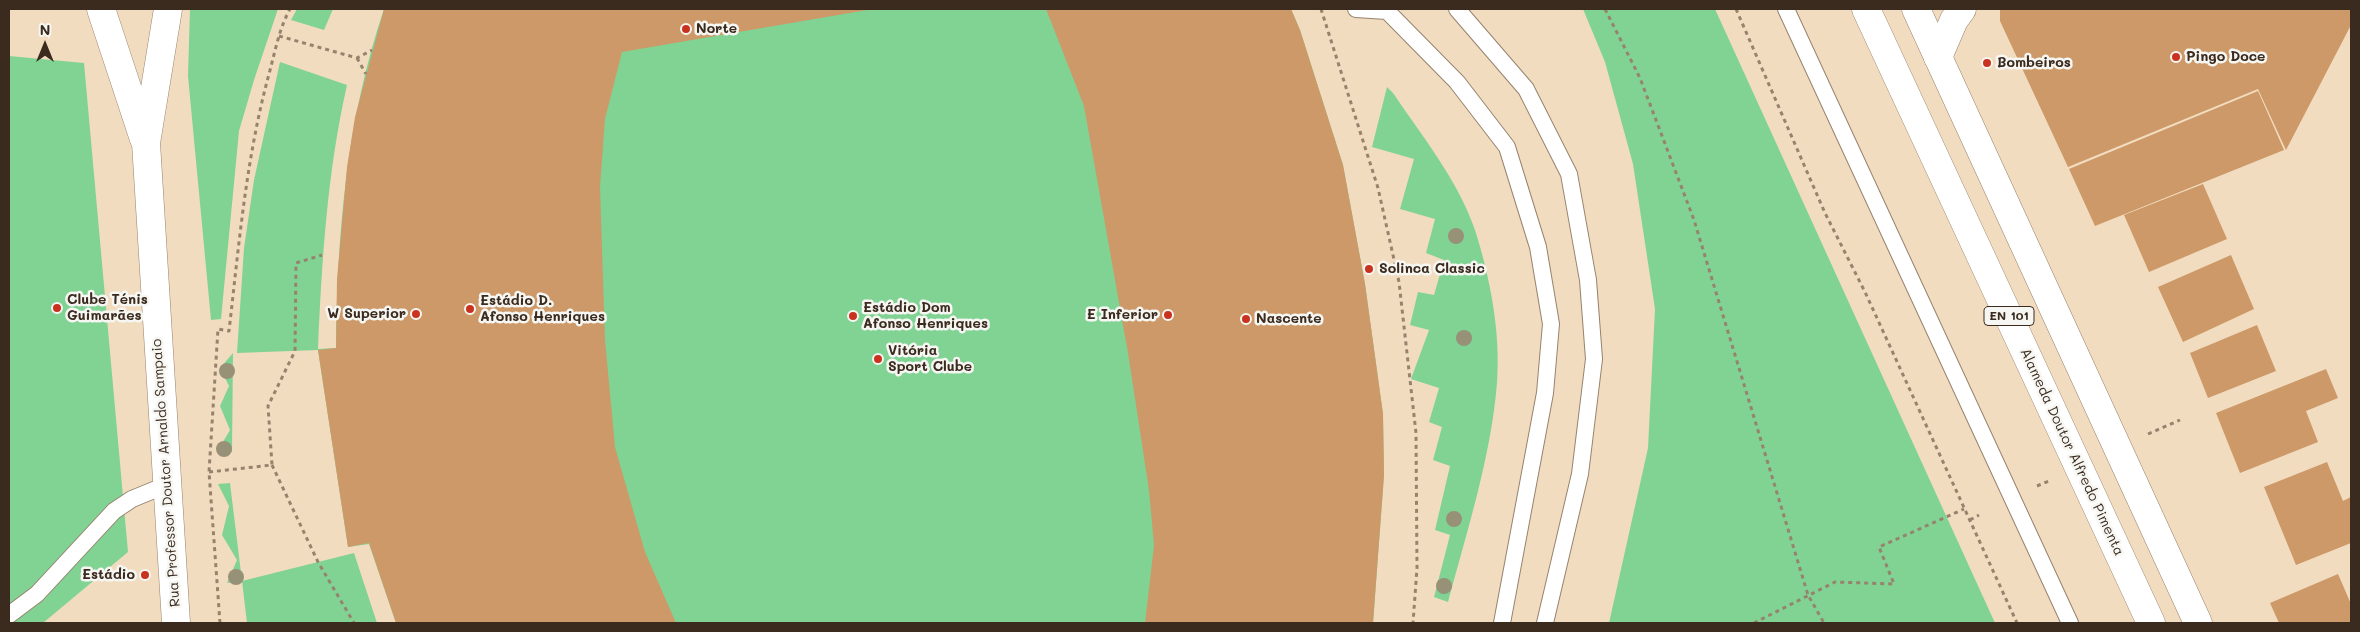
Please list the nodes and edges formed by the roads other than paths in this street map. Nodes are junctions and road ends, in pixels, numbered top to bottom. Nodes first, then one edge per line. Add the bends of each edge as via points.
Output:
1 (101, 9) edge
2 (168, 9) edge
3 (1356, 9) edge
4 (1458, 9) edge
5 (1786, 9) edge
6 (1866, 9) edge
7 (1916, 9) edge
8 (1962, 9) edge
9 (1938, 57) junction
10 (146, 143) junction
11 (166, 485) junction
12 (9, 614) edge
13 (176, 623) edge
14 (1502, 623) edge
15 (1545, 623) edge
16 (2070, 623) edge
17 (2151, 623) edge
18 (2198, 623) edge

1 - 10 main road
2 - 10 main road
3 - 14 lane via 1387,11 1457,82 1507,147 1538,247 1551,324 1545,393
4 - 15 lane via 1526,89 1569,174 1588,280 1594,358 1581,465
5 - 16 lane
6 - 17 main road, Alameda Doutor Alfredo Pimenta / EN 101
7 - 9 main road, EN 101
8 - 9 main road
9 - 18 main road, EN 101
10 - 11 main road, Rua Professor Doutor Arnaldo Sampaio
11 - 12 lane via 132,499 114,511 37,594
11 - 13 main road, Rua Professor Doutor Arnaldo Sampaio

